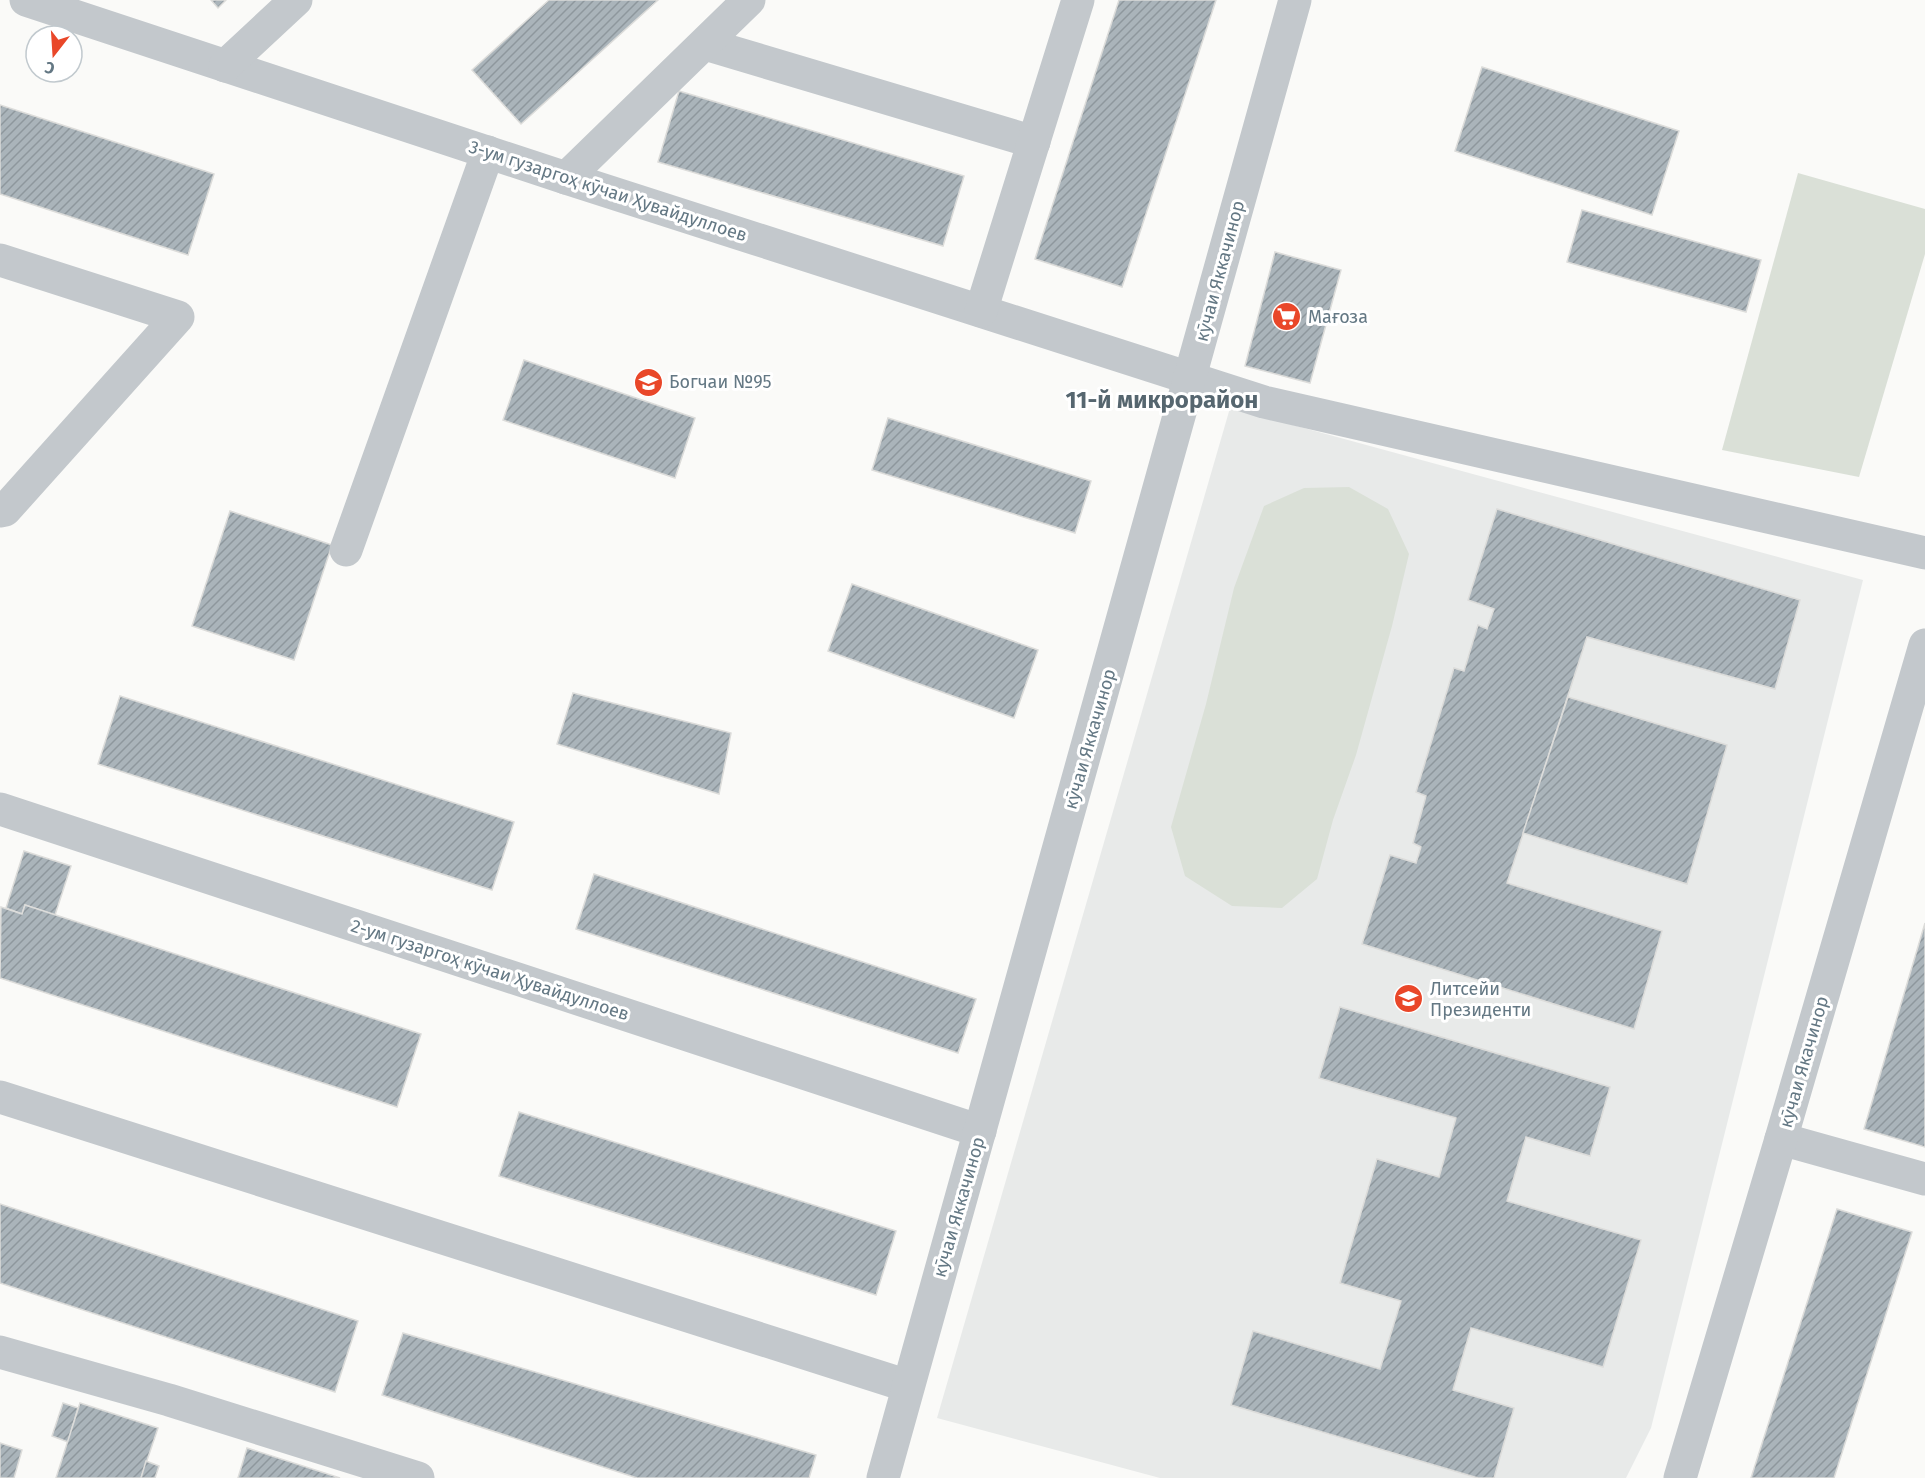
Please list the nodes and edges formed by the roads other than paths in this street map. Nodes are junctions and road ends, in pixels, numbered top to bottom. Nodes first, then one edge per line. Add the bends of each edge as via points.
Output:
1 (26, 0) edge
2 (296, 0) edge
3 (748, 0) edge
4 (1078, 0) edge
5 (1295, 0) edge
6 (705, 44) junction
7 (225, 66) junction
8 (1034, 142) junction
9 (488, 152) junction
10 (566, 178) junction
11 (0, 260) edge
12 (981, 311) junction
13 (1191, 378) junction
14 (0, 511) edge
15 (346, 550) dead end
16 (1925, 553) edge
17 (1925, 645) edge
18 (0, 809) edge
19 (0, 1096) edge
20 (980, 1131) junction
21 (1781, 1139) junction
22 (1925, 1179) edge
23 (0, 1352) edge
24 (908, 1386) junction
25 (418, 1478) edge
26 (883, 1478) edge
27 (1680, 1478) edge

1 - 7 street, 3-ум гузаргоҳ кӯчаи Ҳувайдуллоев
2 - 7 street
3 - 6 street
4 - 8 street
5 - 13 street, кӯчаи Яккачинор
6 - 8 street
6 - 10 street
7 - 9 street, 3-ум гузаргоҳ кӯчаи Ҳувайдуллоев
8 - 12 street
9 - 10 street, 3-ум гузаргоҳ кӯчаи Ҳувайдуллоев
9 - 15 street
10 - 12 street, 3-ум гузаргоҳ кӯчаи Ҳувайдуллоев
11 - 14 street via 178,318
12 - 13 street, 3-ум гузаргоҳ кӯчаи Ҳувайдуллоев
13 - 16 street, 3-ум гузаргоҳ кӯчаи Ҳувайдуллоев via 1264,402
13 - 20 street, кӯчаи Яккачинор
17 - 21 street, кӯчаи Якачинор
18 - 20 street, 2-ум гузаргоҳ кӯчаи Ҳувайдуллоев
19 - 24 street
20 - 24 street, кӯчаи Яккачинор
21 - 22 street
21 - 27 street, кӯчаи Якачинор
23 - 25 street
24 - 26 street, кӯчаи Яккачинор

